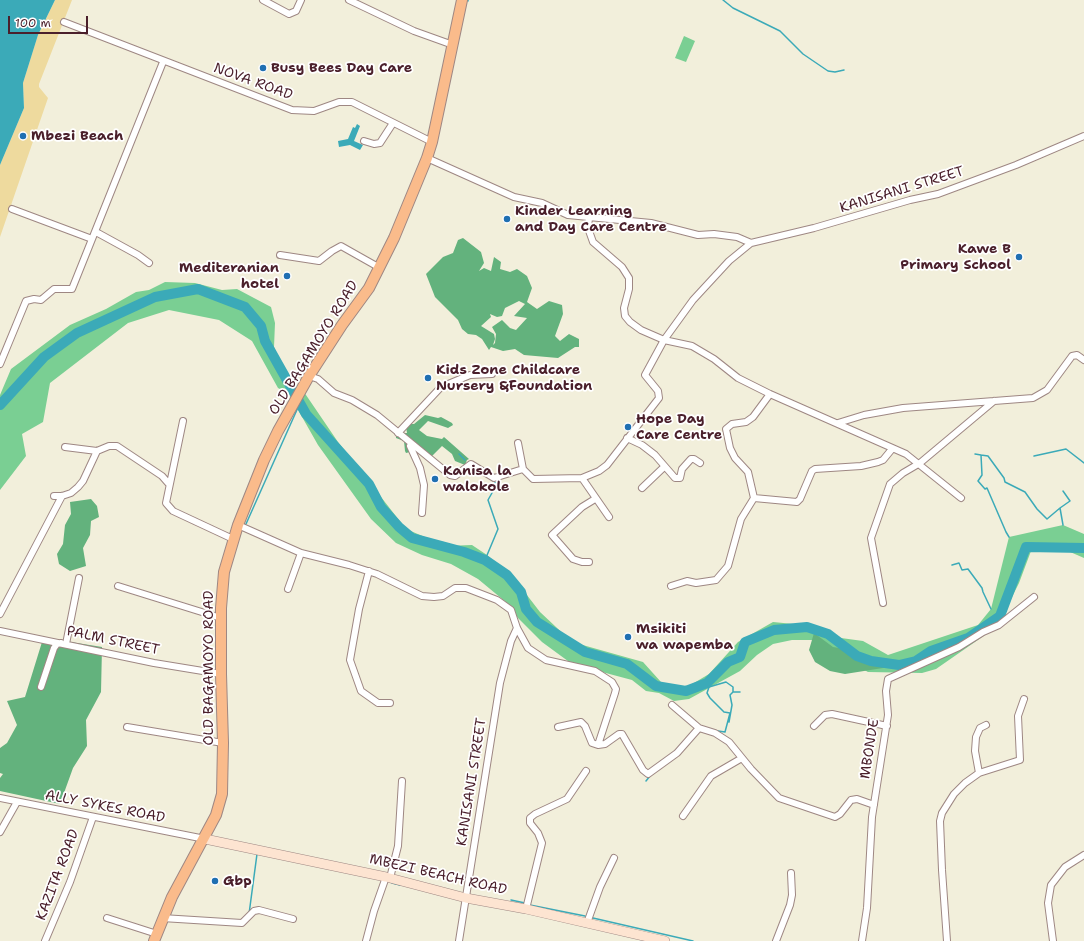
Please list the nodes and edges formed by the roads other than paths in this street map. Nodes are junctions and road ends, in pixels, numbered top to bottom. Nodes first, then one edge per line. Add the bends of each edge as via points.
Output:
1 (263, 0) edge
2 (301, 0) edge
3 (349, 0) edge
4 (462, 0) edge
5 (64, 22) dead end
6 (453, 45) junction
7 (163, 62) junction
8 (393, 123) junction
9 (1084, 136) edge
10 (364, 141) dead end
11 (432, 142) junction
12 (427, 158) junction
13 (12, 209) dead end
14 (589, 218) junction
15 (96, 232) junction
16 (92, 239) junction
17 (751, 243) junction
18 (280, 255) dead end
19 (149, 263) dead end
20 (380, 268) junction
21 (664, 340) junction
22 (1084, 360) edge
23 (0, 364) edge
24 (492, 374) dead end
25 (310, 376) junction
26 (770, 394) junction
27 (994, 401) junction
28 (183, 421) dead end
29 (838, 423) junction
30 (398, 433) junction
31 (627, 438) junction
32 (408, 443) junction
33 (518, 443) dead end
34 (65, 447) dead end
35 (892, 449) junction
36 (97, 451) junction
37 (920, 463) junction
38 (700, 464) dead end
39 (664, 467) junction
40 (523, 469) junction
41 (582, 478) junction
42 (169, 484) junction
43 (642, 488) dead end
44 (54, 496) dead end
45 (62, 496) junction
46 (754, 498) junction
47 (961, 498) dead end
48 (595, 499) junction
49 (422, 513) dead end
50 (609, 517) dead end
51 (238, 525) junction
52 (234, 538) junction
53 (301, 553) junction
54 (588, 562) dead end
55 (370, 571) junction
56 (79, 578) dead end
57 (118, 586) dead end
58 (671, 586) dead end
59 (288, 588) dead end
60 (1034, 597) dead end
61 (884, 604) dead end
62 (0, 614) edge
63 (221, 618) junction
64 (517, 628) junction
65 (0, 631) edge
66 (64, 643) junction
67 (221, 674) junction
68 (41, 687) dead end
69 (1024, 700) dead end
70 (390, 703) dead end
71 (672, 706) dead end
72 (986, 725) dead end
73 (814, 726) dead end
74 (887, 726) junction
75 (127, 727) dead end
76 (558, 727) dead end
77 (699, 728) junction
78 (223, 743) junction
79 (598, 745) junction
80 (742, 758) junction
81 (586, 771) dead end
82 (980, 773) junction
83 (402, 781) dead end
84 (0, 798) edge
85 (17, 802) junction
86 (874, 805) junction
87 (683, 816) dead end
88 (93, 817) junction
89 (0, 832) edge
90 (205, 839) junction
91 (1084, 855) edge
92 (614, 858) dead end
93 (791, 873) dead end
94 (388, 878) junction
95 (466, 898) junction
96 (526, 909) junction
97 (107, 918) dead end
98 (162, 918) junction
99 (293, 919) dead end
100 (587, 923) junction
101 (155, 937) edge
102 (45, 941) edge
103 (366, 941) edge
104 (459, 941) edge
105 (665, 941) edge
106 (776, 941) edge
107 (862, 941) edge
108 (947, 941) edge
109 (1053, 941) edge

1 - 2 street via 289,14 296,11
3 - 6 street
4 - 6 main road, OLD BAGAMOYO ROAD
5 - 7 street, NOVA ROAD
6 - 11 main road, OLD BAGAMOYO ROAD
7 - 8 street, NOVA ROAD via 292,110 314,111 345,101 352,102
7 - 15 street
8 - 10 street via 380,143
8 - 11 street, NOVA ROAD
9 - 17 street, KANISANI STREET via 938,194
11 - 12 main road, OLD BAGAMOYO ROAD
12 - 14 street via 514,197
12 - 20 main road, OLD BAGAMOYO ROAD
13 - 16 street
14 - 17 street via 651,223 698,235 737,237
14 - 21 street via 588,228 593,242 622,267 628,278 625,316 641,330
15 - 16 street
15 - 19 street
16 - 23 street via 72,289 54,290 41,300 26,301
17 - 21 street via 729,261 693,300
18 - 20 street via 319,261 341,246
20 - 25 main road, OLD BAGAMOYO ROAD
21 - 26 street via 692,346 738,378
21 - 31 street via 645,375 658,391 658,398
22 - 27 street via 1077,355 1072,356 1058,378 1040,395
24 - 30 street via 470,375 441,387
25 - 30 street via 377,415
25 - 51 main road, OLD BAGAMOYO ROAD via 264,460
26 - 29 street
26 - 46 street via 753,417 746,422 732,424 726,429 730,448 750,477 750,488
27 - 29 street via 903,408
27 - 37 street
28 - 42 street
29 - 35 street
30 - 32 street
31 - 39 street via 655,455
31 - 41 street via 607,465 599,472
32 - 40 street via 452,476 471,464 494,478
32 - 49 street via 420,468 424,484
33 - 40 street
34 - 36 street
35 - 37 street
35 - 46 street via 878,462 861,466 815,469 797,502
36 - 42 street via 117,446 162,476
36 - 45 street via 83,481 71,493
37 - 47 street
37 - 61 street via 903,472 890,484 871,538
38 - 39 street via 691,459 682,469 680,478 675,478
39 - 43 street
40 - 41 street via 533,479
41 - 48 street
42 - 52 street via 166,503 173,511
44 - 45 street
45 - 62 street
46 - 58 street via 741,519 728,566 716,580 696,584 687,581
48 - 50 street
48 - 54 street via 582,507 552,535 573,558
51 - 52 main road, OLD BAGAMOYO ROAD
51 - 53 street
52 - 63 main road, OLD BAGAMOYO ROAD via 224,572
53 - 55 street
53 - 59 street
55 - 64 street via 422,596 443,596 455,588 477,591 511,610
55 - 70 street via 359,609 350,660 361,691 378,703
56 - 66 street
57 - 63 street
60 - 74 street, MBONDE via 1007,620 959,647 888,679
63 - 67 main road, OLD BAGAMOYO ROAD
64 - 79 street via 528,648 546,660 595,671 612,682 616,689
64 - 95 street, KANISANI STREET via 500,683
65 - 66 street, PALM STREET
66 - 67 street, PALM STREET via 154,663
66 - 68 street via 54,648
67 - 78 main road, OLD BAGAMOYO ROAD
69 - 82 street via 1018,716 1020,760
71 - 77 street
72 - 82 street via 980,728 976,737 975,751
73 - 74 street via 825,715 832,714
74 - 86 street, MBONDE
75 - 78 street
76 - 79 street via 581,722 592,743
77 - 79 street via 677,753 650,774 643,770 622,734 605,744
77 - 80 street via 721,736
78 - 90 main road, OLD BAGAMOYO ROAD via 222,794
80 - 86 street via 782,800 835,817 851,800
80 - 87 street via 711,776
81 - 96 street via 568,799 530,818 530,823 542,843
82 - 108 street via 954,794 940,821
83 - 94 street via 398,846
84 - 85 street, ALLY SYKES ROAD
85 - 88 street, ALLY SYKES ROAD
85 - 89 street
86 - 107 street, MBONDE via 867,908
88 - 90 street, ALLY SYKES ROAD
88 - 102 street, KAZITA ROAD via 70,882
90 - 94 main road, MBEZI BEACH ROAD
90 - 98 main road, OLD BAGAMOYO ROAD
91 - 109 street via 1065,867 1051,885 1048,903
92 - 100 street
93 - 106 street via 790,905
94 - 95 main road, MBEZI BEACH ROAD
94 - 103 street
95 - 96 main road, MBEZI BEACH ROAD
95 - 104 street, KANISANI STREET
96 - 100 main road, MBEZI BEACH ROAD
97 - 101 street
98 - 99 street via 242,923 258,910
98 - 101 main road, OLD BAGAMOYO ROAD
100 - 105 main road, MBEZI BEACH ROAD

